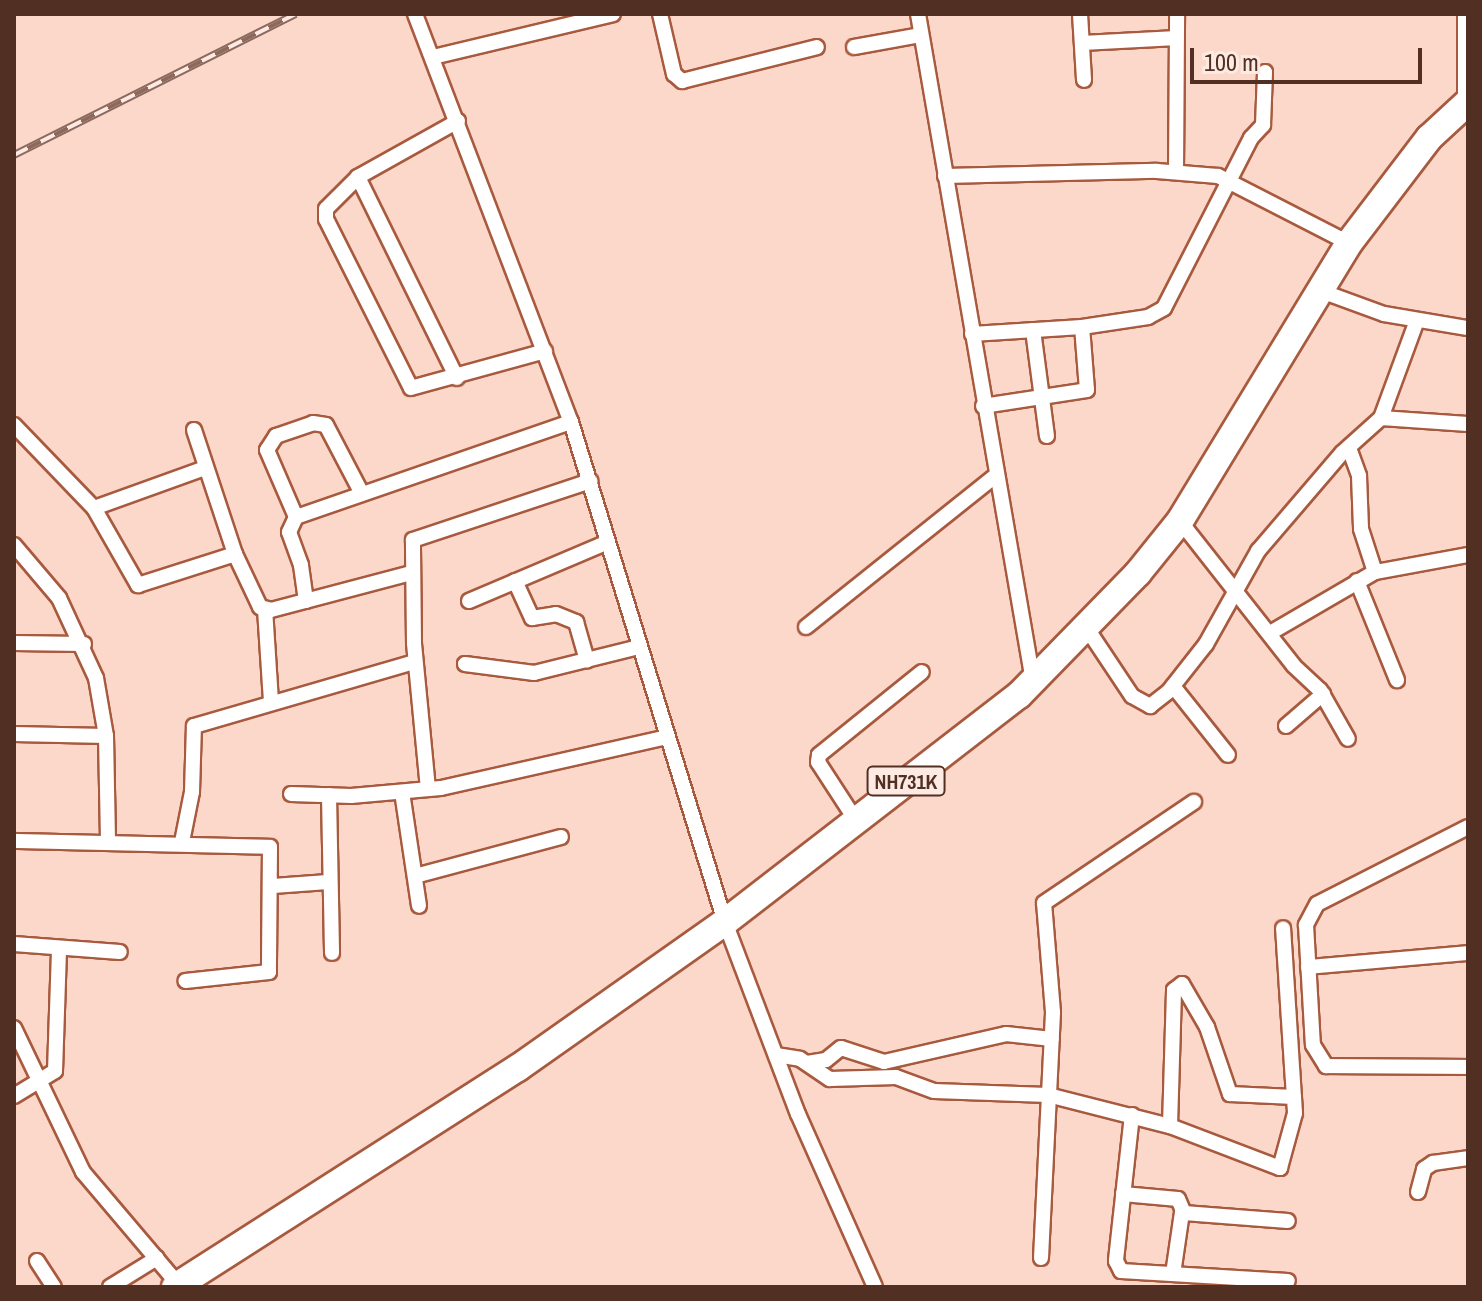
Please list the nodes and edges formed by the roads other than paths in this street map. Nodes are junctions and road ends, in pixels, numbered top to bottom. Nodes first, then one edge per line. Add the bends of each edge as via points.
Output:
1 (415, 14) edge
2 (613, 14) edge
3 (660, 14) edge
4 (918, 14) edge
5 (1080, 14) edge
6 (1177, 14) edge
7 (1465, 14) edge
8 (920, 35) junction
9 (1177, 38) junction
10 (1082, 43) junction
11 (817, 47) dead end
12 (854, 47) dead end
13 (433, 57) junction
14 (1265, 72) dead end
15 (1084, 80) dead end
16 (1466, 103) edge
17 (458, 121) junction
18 (1176, 172) junction
19 (945, 176) junction
20 (358, 177) junction
21 (1231, 180) junction
22 (1349, 243) junction
23 (1321, 291) junction
24 (1417, 320) junction
25 (1082, 327) junction
26 (1468, 328) edge
27 (1033, 330) junction
28 (972, 334) junction
29 (545, 351) junction
30 (457, 378) junction
31 (1042, 397) junction
32 (983, 406) junction
33 (1381, 418) junction
34 (571, 422) junction
35 (1468, 424) edge
36 (14, 425) edge
37 (194, 430) dead end
38 (1047, 436) dead end
39 (1349, 448) junction
40 (205, 468) junction
41 (994, 477) junction
42 (590, 481) junction
43 (361, 492) junction
44 (94, 508) junction
45 (296, 517) junction
46 (1180, 521) junction
47 (608, 542) junction
48 (14, 545) edge
49 (235, 554) junction
50 (1468, 555) edge
51 (1375, 572) junction
52 (411, 573) junction
53 (515, 581) junction
54 (1357, 581) junction
55 (1233, 590) junction
56 (306, 601) junction
57 (469, 601) dead end
58 (265, 609) junction
59 (806, 627) dead end
60 (1086, 627) junction
61 (1270, 633) junction
62 (14, 643) edge
63 (84, 644) junction
64 (639, 647) junction
65 (587, 660) junction
66 (415, 662) junction
67 (465, 664) dead end
68 (922, 672) dead end
69 (1397, 680) dead end
70 (1033, 681) junction
71 (1173, 686) junction
72 (1323, 694) junction
73 (271, 703) junction
74 (1286, 726) dead end
75 (14, 734) edge
76 (106, 736) junction
77 (667, 737) junction
78 (1348, 739) dead end
79 (1228, 755) dead end
80 (428, 789) junction
81 (402, 792) junction
82 (291, 794) dead end
83 (329, 795) junction
84 (1194, 802) dead end
85 (855, 819) junction
86 (1468, 827) edge
87 (561, 837) dead end
88 (14, 841) edge
89 (182, 842) junction
90 (108, 843) junction
91 (415, 876) junction
92 (328, 882) junction
93 (273, 886) junction
94 (419, 906) dead end
95 (725, 922) junction
96 (1283, 928) dead end
97 (14, 944) edge
98 (59, 948) junction
99 (120, 952) dead end
100 (332, 953) dead end
101 (1468, 953) edge
102 (1308, 967) junction
103 (185, 981) dead end
104 (14, 1028) edge
105 (1052, 1039) junction
106 (776, 1055) junction
107 (807, 1063) junction
108 (1468, 1067) edge
109 (40, 1084) junction
110 (1048, 1095) junction
111 (14, 1096) edge
112 (1294, 1097) junction
113 (1132, 1115) junction
114 (1170, 1126) junction
115 (1468, 1158) edge
116 (1418, 1192) dead end
117 (1123, 1194) junction
118 (1182, 1212) junction
119 (1288, 1221) dead end
120 (157, 1258) junction
121 (1041, 1258) dead end
122 (37, 1261) dead end
123 (1173, 1274) junction
124 (1288, 1281) dead end
125 (177, 1286) edge
126 (54, 1287) edge
127 (110, 1287) edge
128 (875, 1287) edge

1 - 13 street
2 - 13 street
3 - 11 street via 674,74 682,81
4 - 8 street
5 - 10 street
6 - 9 street
7 - 16 street
8 - 12 street
8 - 19 street
9 - 10 street
9 - 18 street
10 - 15 street
13 - 17 street
14 - 21 street via 1264,122
16 - 22 highway, NH731K via 1429,138
17 - 20 street
17 - 29 street
18 - 19 street
18 - 21 street
19 - 28 street
20 - 30 street
20 - 30 street via 326,209 326,219 407,384 416,390
21 - 22 street
21 - 25 street via 1164,308 1148,317
22 - 23 highway, NH731K
23 - 24 street via 1365,309
23 - 46 highway, NH731K
24 - 26 street
24 - 33 street
25 - 27 street
25 - 31 street via 1087,390
27 - 28 street
27 - 31 street
28 - 32 street
29 - 30 street
29 - 34 street
31 - 32 street
31 - 38 street
32 - 41 street
33 - 35 street
33 - 39 street
34 - 42 street
34 - 43 street
36 - 44 street
37 - 40 street
39 - 51 street via 1359,476 1361,529
39 - 55 street via 1274,532
40 - 44 street
40 - 49 street
41 - 59 street
41 - 70 street
42 - 47 street
42 - 52 street via 418,536 412,546
43 - 45 street
43 - 45 street via 326,425 313,423 276,436 267,450
44 - 49 street via 138,585
45 - 56 street via 289,532
46 - 55 street
46 - 60 highway, NH731K
47 - 53 street
47 - 64 street
48 - 63 street via 50,584
49 - 58 street via 255,601
50 - 51 street
51 - 54 street
52 - 56 street
52 - 66 street
53 - 57 street
53 - 65 street via 532,618 556,614 576,622
54 - 61 street
54 - 69 street
55 - 61 street
55 - 71 street via 1206,644
56 - 58 street
58 - 73 street
60 - 70 highway, NH731K
60 - 71 street via 1143,704 1158,701
61 - 72 street
62 - 63 street
63 - 76 street
64 - 65 street
64 - 77 street
65 - 67 street via 525,673
66 - 73 street
66 - 80 street
68 - 85 street via 819,755 818,762
70 - 85 highway, NH731K
71 - 79 street
72 - 74 street
72 - 78 street
73 - 89 street via 194,726 192,792
75 - 76 street
76 - 90 street
77 - 80 street via 559,765
77 - 95 street
80 - 81 street
81 - 83 street
81 - 91 street
82 - 83 street
83 - 92 street
84 - 105 street via 1046,899
85 - 95 highway, NH731K
86 - 102 street via 1317,904 1307,914
87 - 91 street
88 - 90 street
89 - 90 street
89 - 93 street via 270,847
91 - 94 street
92 - 93 street
92 - 100 street
93 - 103 street via 269,972
95 - 106 street
95 - 125 highway, NH731K via 518,1068
96 - 112 street
97 - 98 street
98 - 99 street
98 - 109 street via 56,1066
101 - 102 street
102 - 108 street via 1313,1045 1326,1066
104 - 109 street
105 - 107 street via 1006,1034 884,1062 841,1048 826,1060
105 - 110 street
106 - 107 street
106 - 128 street
107 - 110 street via 830,1079 896,1077 934,1091
109 - 111 street
109 - 120 street via 83,1172
110 - 113 street
110 - 121 street
112 - 114 street via 1295,1122 1280,1168
112 - 114 street via 1230,1094 1207,1027 1182,984 1174,990
113 - 114 street
113 - 117 street
115 - 116 street via 1424,1169
117 - 118 street via 1178,1199
117 - 123 street via 1117,1266 1127,1273
118 - 119 street
118 - 123 street
120 - 125 street
120 - 127 street
122 - 126 street
123 - 124 street

